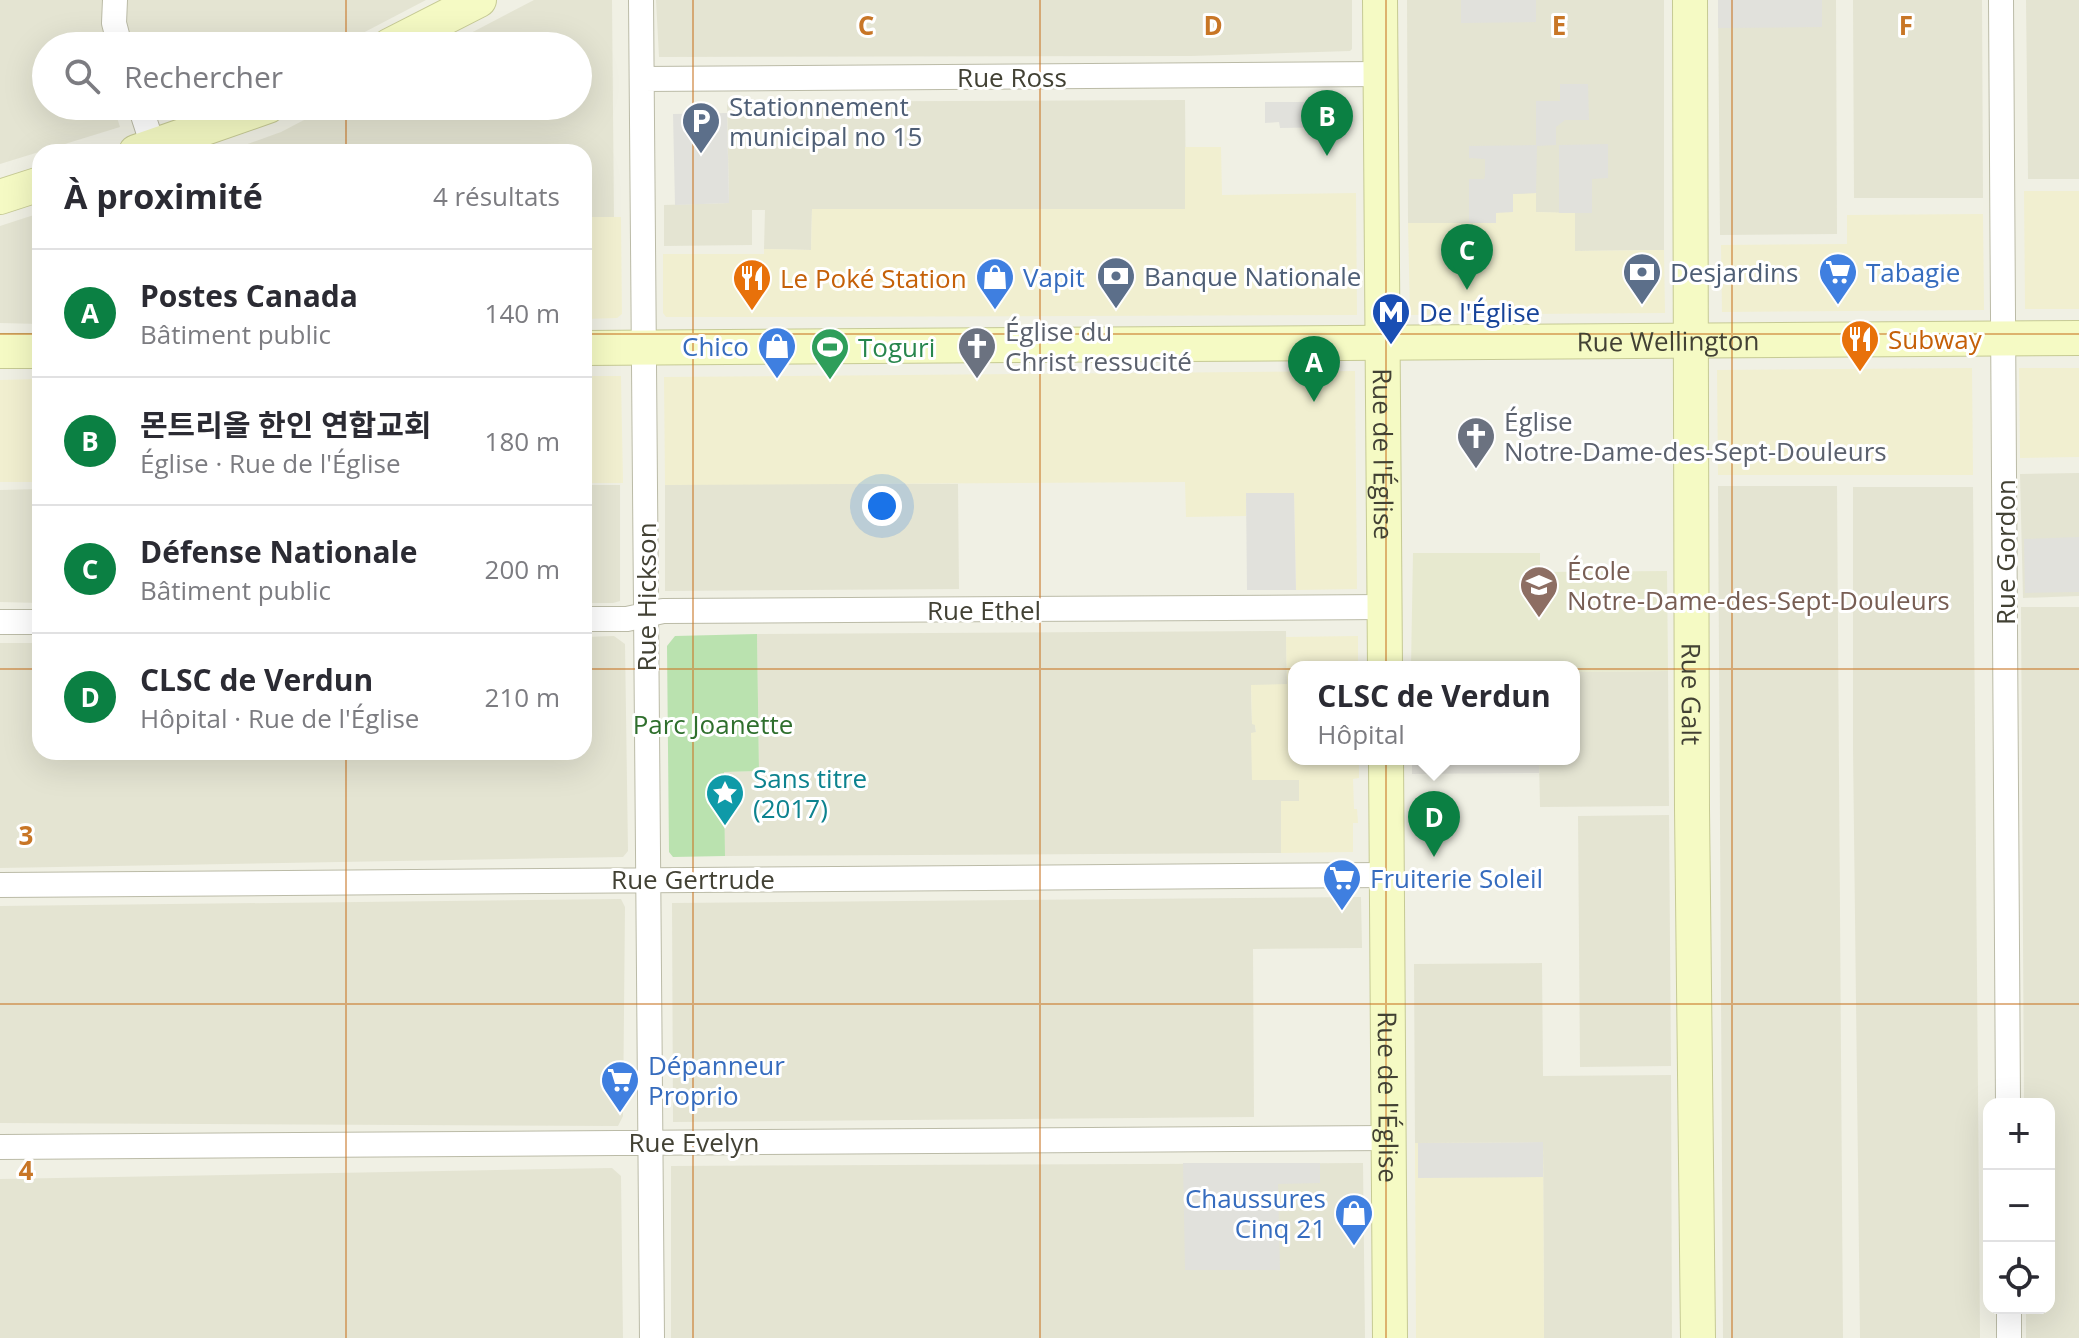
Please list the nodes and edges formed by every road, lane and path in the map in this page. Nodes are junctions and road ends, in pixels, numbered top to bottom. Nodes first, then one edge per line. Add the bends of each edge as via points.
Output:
1 (115, 0) edge
2 (479, 0) edge
3 (641, 0) edge
4 (1380, 0) edge
5 (1690, 0) edge
6 (2001, 0) edge
7 (116, 32) edge
8 (416, 32) edge
9 (1381, 74) junction
10 (642, 79) junction
11 (142, 120) edge
12 (228, 120) edge
13 (144, 144) edge
14 (159, 144) edge
15 (32, 187) edge
16 (0, 197) edge
17 (2079, 338) edge
18 (2003, 339) junction
19 (1690, 341) junction
20 (1383, 342) junction
21 (644, 347) junction
22 (592, 348) edge
23 (0, 351) edge
24 (32, 351) edge
25 (1385, 607) junction
26 (646, 615) junction
27 (592, 619) edge
28 (0, 622) edge
29 (32, 622) edge
30 (1385, 661) edge
31 (1386, 765) edge
32 (1387, 875) junction
33 (648, 879) junction
34 (0, 885) edge
35 (2008, 1098) edge
36 (1388, 1138) junction
37 (650, 1142) junction
38 (0, 1147) edge
39 (2009, 1314) edge
40 (652, 1338) edge
41 (1390, 1338) edge
42 (1698, 1338) edge
43 (2009, 1338) edge

1 - 7 street
2 - 8 main road
3 - 10 street, Rue Hickson
4 - 9 main road, Rue de l'Église
5 - 19 main road, Rue Galt
6 - 18 street, Rue Gordon
9 - 10 street, Rue Ross
9 - 20 main road, Rue de l'Église
10 - 21 street, Rue Hickson
11 - 13 street
12 - 14 main road
15 - 16 main road
17 - 18 main road, Rue Wellington
18 - 19 main road, Rue Wellington
18 - 35 street, Rue Gordon
19 - 20 main road, Rue Wellington
19 - 42 main road, Rue Galt
20 - 21 main road, Rue Wellington
20 - 25 main road, Rue de l'Église
21 - 22 main road, Rue Wellington
21 - 26 street, Rue Hickson
23 - 24 main road
25 - 26 street, Rue Ethel
25 - 30 main road, Rue de l'Église
26 - 27 street, Rue Ethel
26 - 33 street, Rue Hickson
28 - 29 street
31 - 32 main road, Rue de l'Église
32 - 33 street, Rue Gertrude
32 - 36 main road, Rue de l'Église
33 - 34 street, Rue Gertrude
33 - 37 street, Rue Hickson
36 - 37 street, Rue Evelyn
36 - 41 main road, Rue de l'Église
37 - 38 street, Rue Evelyn
37 - 40 street, Rue Hickson
39 - 43 street

